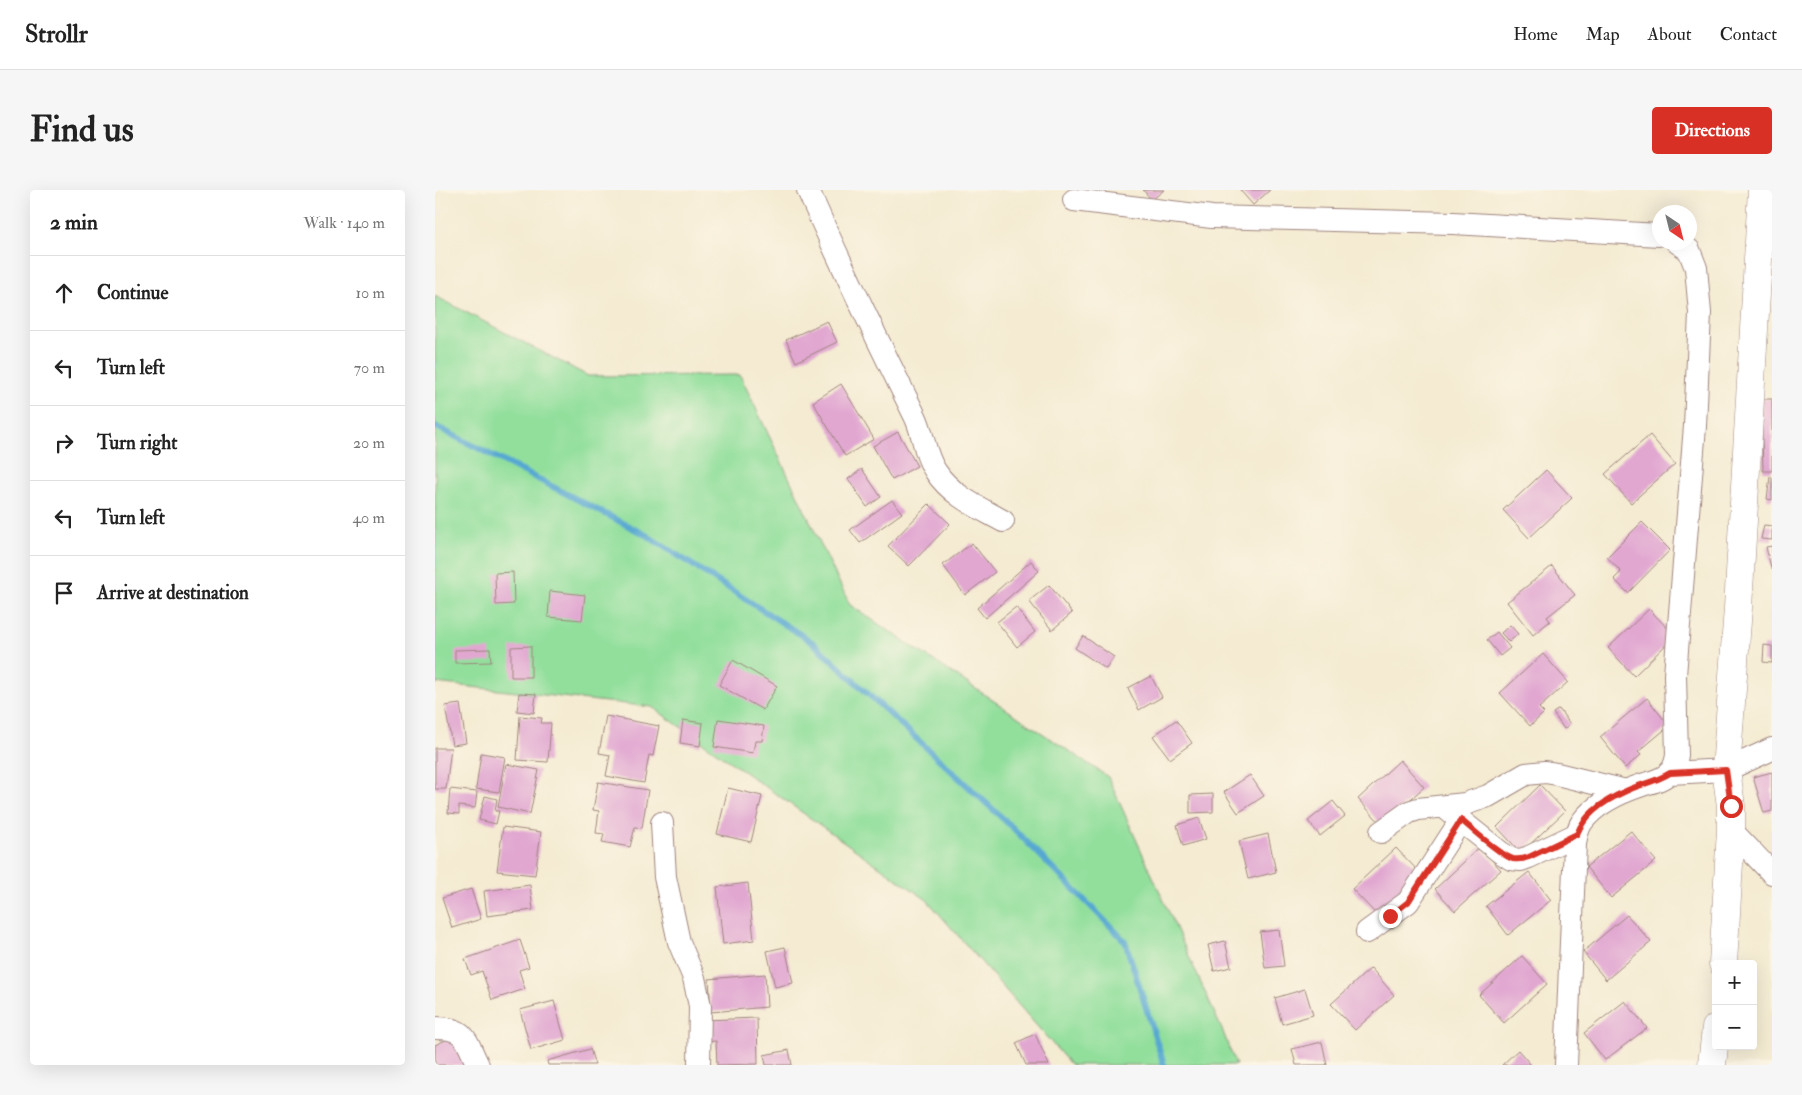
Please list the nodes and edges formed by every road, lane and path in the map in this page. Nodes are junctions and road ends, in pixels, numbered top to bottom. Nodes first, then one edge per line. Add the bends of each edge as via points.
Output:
1 (808, 190) edge
2 (1762, 190) edge
3 (1074, 200) dead end
4 (1652, 235) edge
5 (1689, 250) edge
6 (1003, 521) dead end
7 (1772, 749) edge
8 (1726, 770) junction
9 (1670, 773) junction
10 (1626, 791) junction
11 (1452, 813) junction
12 (662, 824) dead end
13 (1731, 830) junction
14 (1381, 832) dead end
15 (1577, 834) junction
16 (1772, 873) edge
17 (1367, 932) dead end
18 (1723, 960) edge
19 (435, 1028) edge
20 (1714, 1050) edge
21 (478, 1065) edge
22 (699, 1065) edge
23 (1566, 1065) edge
24 (1712, 1065) edge

1 - 6 street via 844,272 920,426 927,456 936,473 961,498
2 - 8 street
3 - 4 street via 1212,217 1453,222
5 - 9 street via 1696,268 1700,313 1695,426 1675,675 1677,755 1676,765
7 - 8 street
8 - 9 street
8 - 13 street
9 - 10 street
10 - 11 street via 1545,772 1526,774
10 - 15 street via 1593,810 1581,823
11 - 14 street via 1418,809
11 - 15 street via 1511,859 1529,857
11 - 17 street via 1408,902
12 - 22 street via 665,877 679,942 694,978 700,1006
13 - 16 street
13 - 18 street
15 - 23 street
19 - 21 street via 455,1029 463,1035
20 - 24 street

